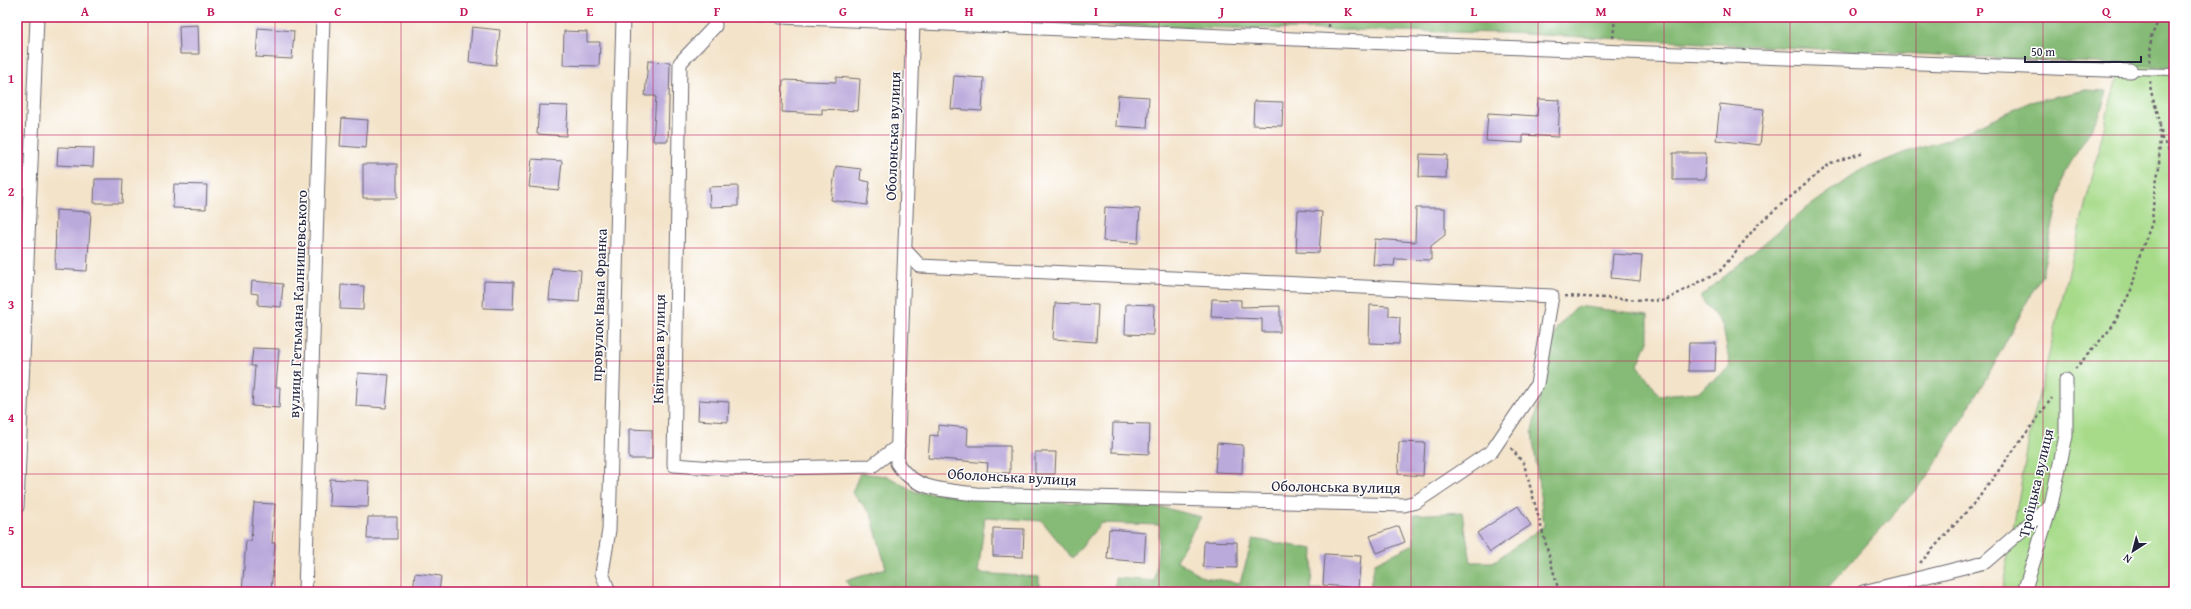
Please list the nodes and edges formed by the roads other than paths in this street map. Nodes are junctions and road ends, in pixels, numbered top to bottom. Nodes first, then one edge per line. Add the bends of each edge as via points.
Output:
1 (37, 17) edge
2 (322, 17) edge
3 (623, 17) edge
4 (714, 17) edge
5 (780, 17) edge
6 (913, 23) junction
7 (2131, 70) joint
8 (2174, 72) edge
9 (906, 250) junction
10 (2066, 380) road end
11 (898, 446) junction
12 (2051, 505) junction
13 (17, 507) edge
14 (305, 592) edge
15 (609, 592) edge
16 (1862, 592) edge
17 (2024, 592) edge

1 - 13 street
2 - 14 street, вулиця Гетьмана Калнишевського
3 - 15 street, провулок Івана Франка via 609,530 602,573
4 - 11 street, Квітнева вулиця via 714,26 680,63 674,465 728,469 872,466
5 - 6 street
6 - 7 street
6 - 9 street, Оболонська вулиця
7 - 8 lane
9 - 11 street, Оболонська вулиця
9 - 11 street, Оболонська вулиця via 920,266 1552,296 1537,384 1492,451 1425,497 1404,505 976,494 941,490 913,482 904,473 897,463
10 - 12 street, Троїцька вулиця via 2066,436
12 - 16 street via 1985,562
12 - 17 street, Троїцька вулиця

